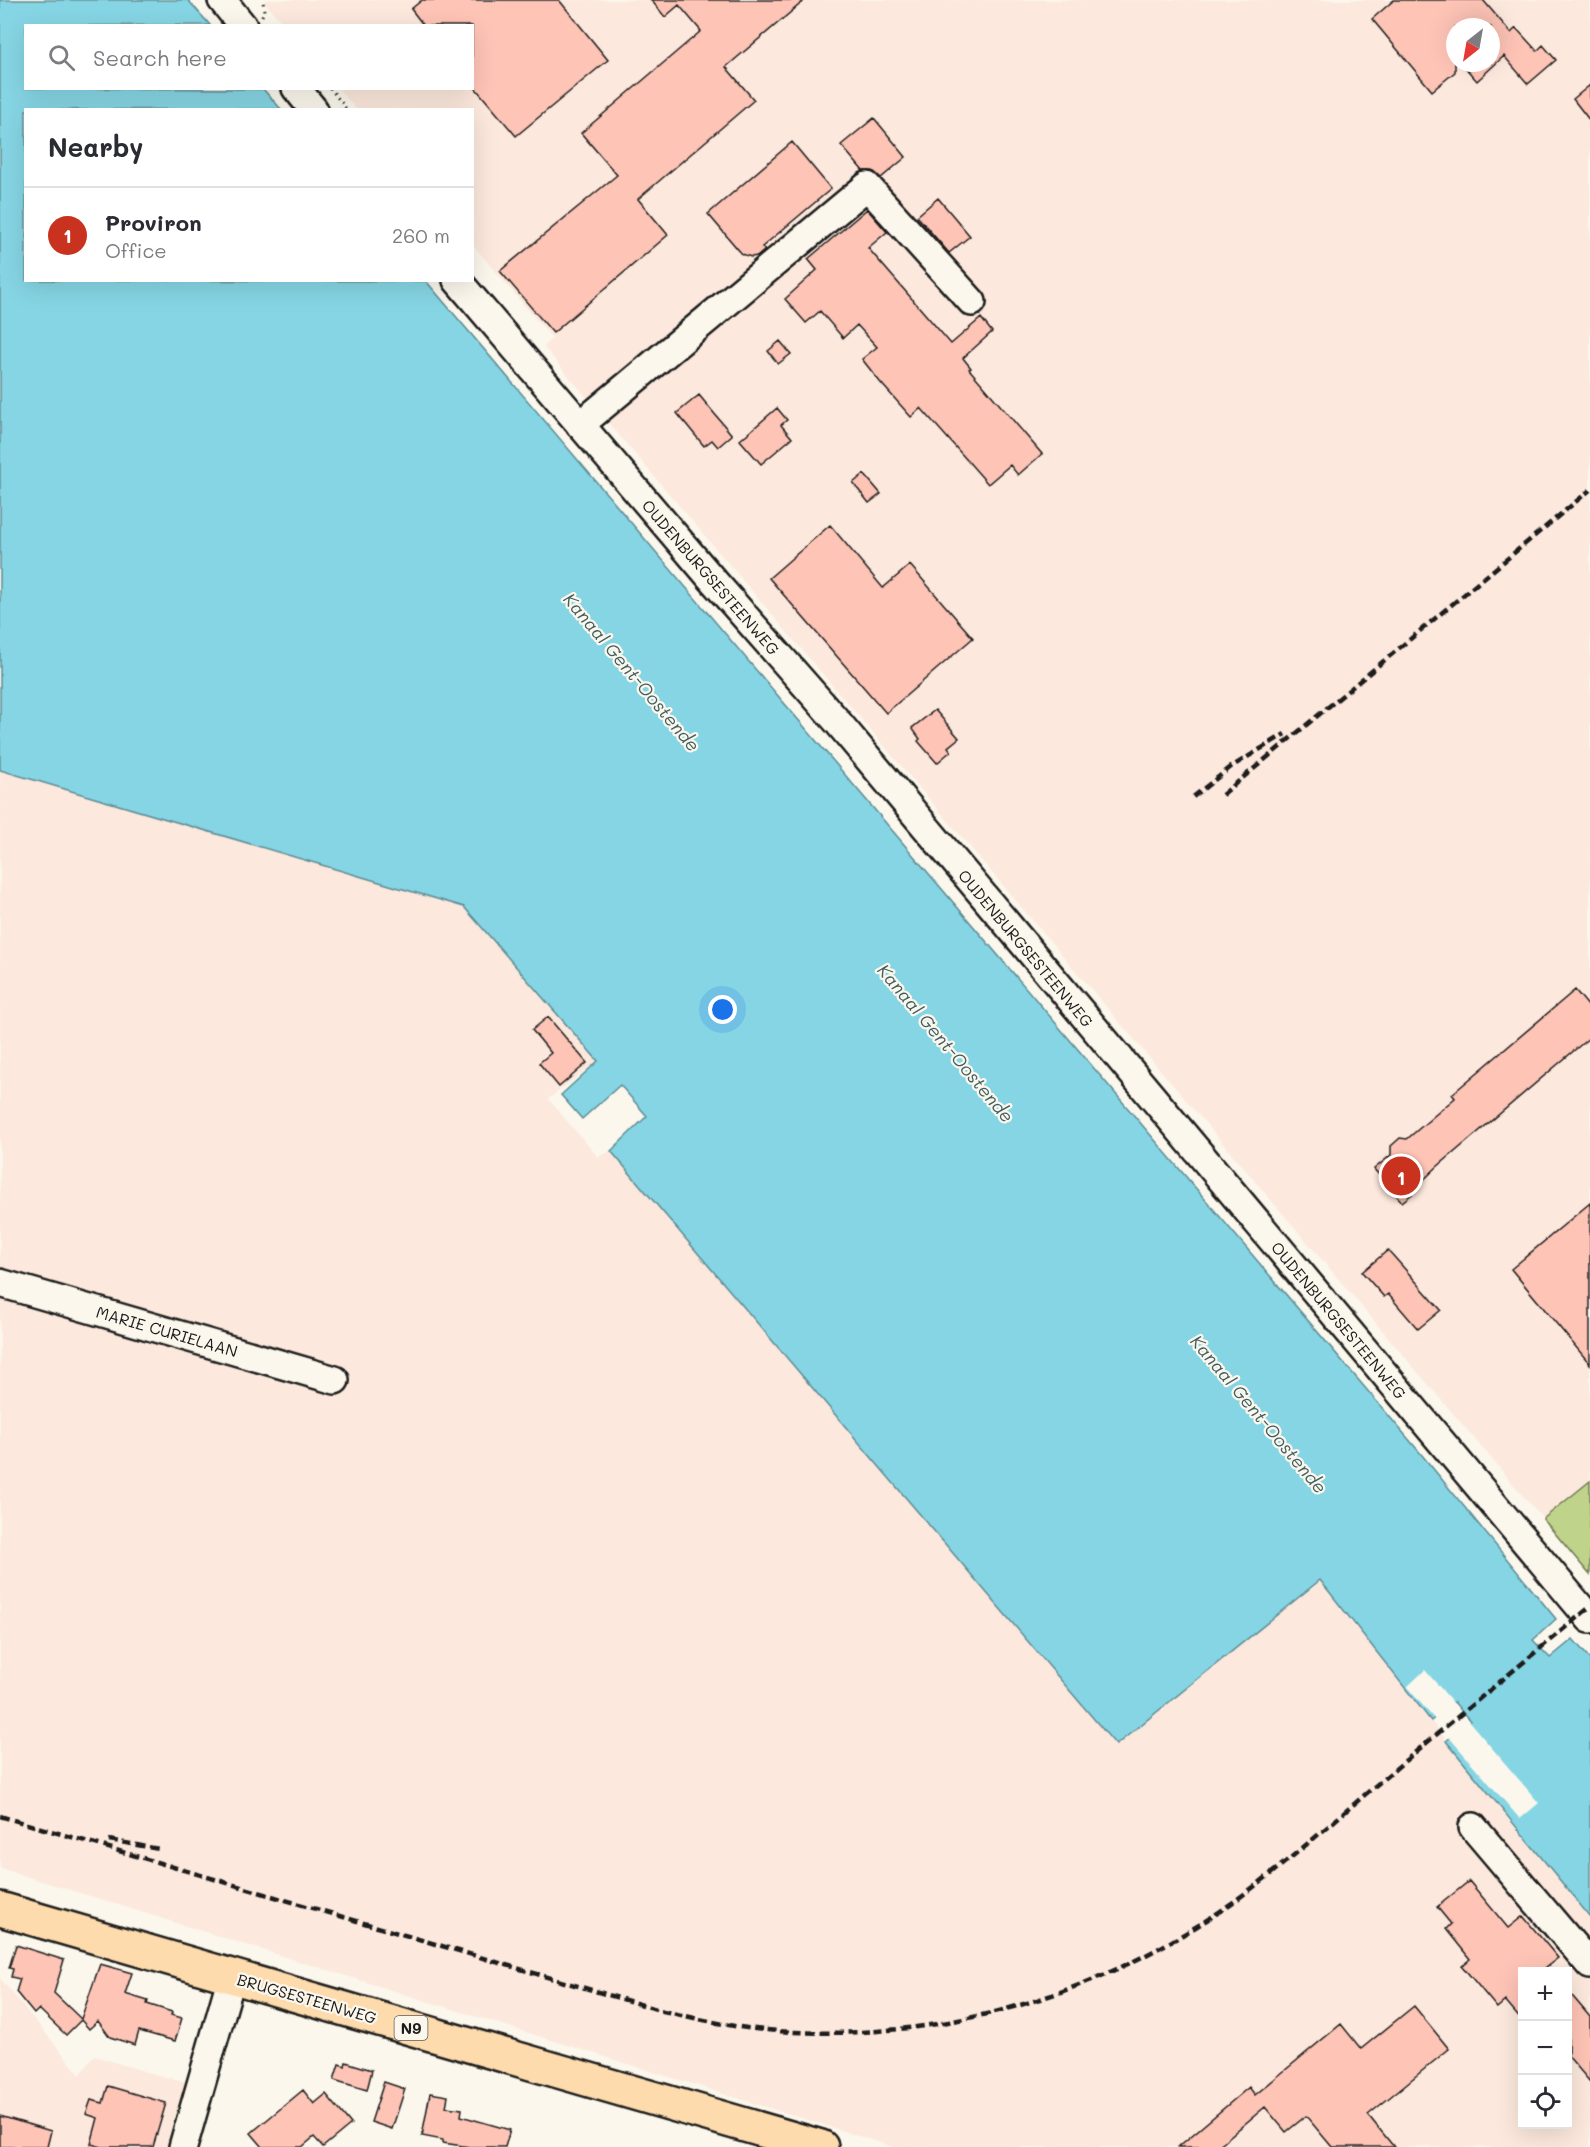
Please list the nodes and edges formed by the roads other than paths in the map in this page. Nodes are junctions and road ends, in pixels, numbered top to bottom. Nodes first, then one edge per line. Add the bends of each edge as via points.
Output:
1 (222, 0) edge
2 (253, 22) edge
3 (298, 90) edge
4 (312, 108) edge
5 (459, 282) edge
6 (972, 302) dead end
7 (580, 425) junction
8 (0, 1283) edge
9 (334, 1380) dead end
10 (1590, 1619) edge
11 (1473, 1827) dead end
12 (0, 1909) edge
13 (1590, 1965) edge
14 (232, 1976) junction
15 (183, 2147) edge
16 (821, 2147) edge

1 - 2 street
3 - 4 street
5 - 7 street, OUDENBURGSESTEENWEG
6 - 7 street via 867,186
7 - 10 street, OUDENBURGSESTEENWEG via 836,720
8 - 9 street, MARIE CURIELAAN
11 - 13 street
12 - 14 main road, BRUGSESTEENWEG / N9
14 - 15 street
14 - 16 main road, BRUGSESTEENWEG / N9

